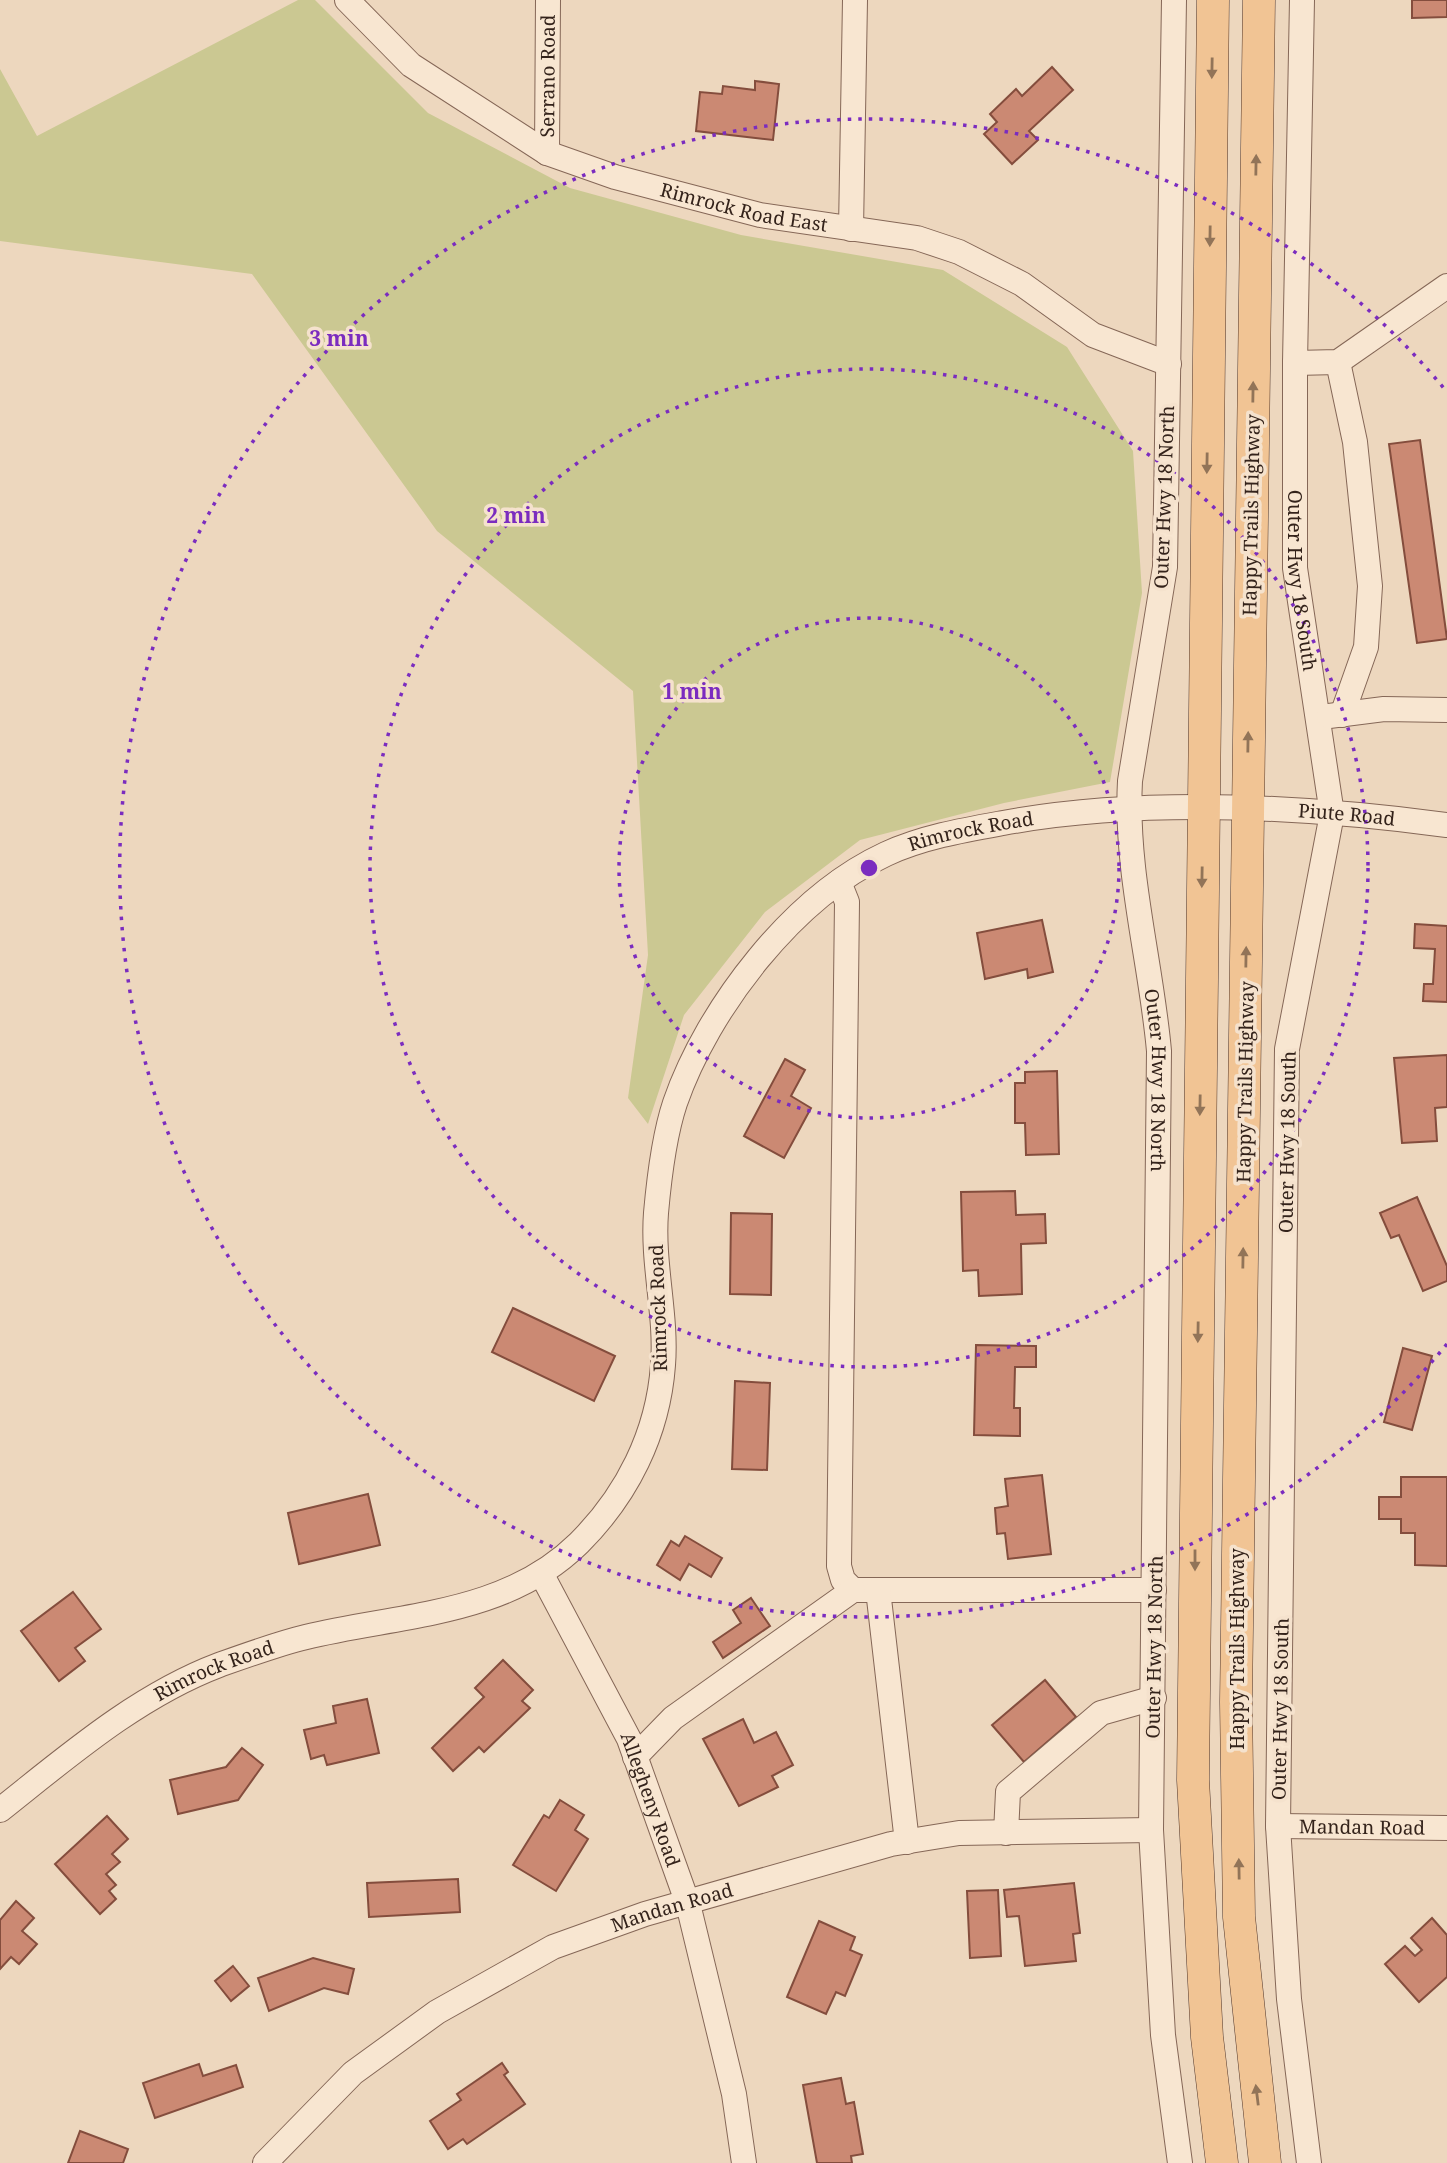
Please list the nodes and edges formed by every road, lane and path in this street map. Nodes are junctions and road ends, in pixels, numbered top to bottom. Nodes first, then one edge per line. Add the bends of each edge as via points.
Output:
1 (347, 0) edge
2 (548, 0) edge
3 (855, 0) edge
4 (1174, 0) edge
5 (1213, 0) edge
6 (1259, 0) edge
7 (1302, 0) edge
8 (547, 153) junction
9 (851, 229) junction
10 (1447, 286) edge
11 (1338, 362) junction
12 (1295, 363) junction
13 (1168, 364) junction
14 (1447, 710) edge
15 (1342, 715) junction
16 (1318, 718) junction
17 (1128, 807) junction
18 (1203, 809) junction
19 (1247, 810) junction
20 (1332, 814) junction
21 (1447, 825) edge
22 (839, 882) junction
23 (541, 1573) junction
24 (853, 1590) junction
25 (877, 1590) junction
26 (1154, 1590) junction
27 (1154, 1698) junction
28 (635, 1757) junction
29 (0, 1810) edge
30 (1278, 1826) junction
31 (1447, 1828) edge
32 (1151, 1830) junction
33 (1006, 1833) junction
34 (908, 1842) junction
35 (688, 1904) junction
36 (265, 2163) edge
37 (744, 2163) edge
38 (1180, 2163) edge
39 (1222, 2163) edge
40 (1265, 2163) edge
41 (1308, 2163) edge

1 - 8 street, Rimrock Road East via 411,65
2 - 8 street, Serrano Road
3 - 9 street
4 - 13 street, Outer Hwy 18 North
5 -> 18 main road
19 -> 6 main road, Happy Trails Highway
7 - 12 street, Outer Hwy 18 South
8 - 9 street, Rimrock Road East via 615,177 760,215
9 - 13 street, Rimrock Road East via 917,238 959,252 1022,284 1093,335
10 - 11 street
11 - 12 street
11 - 15 street via 1355,442 1370,586 1366,647
12 - 16 street, Outer Hwy 18 South via 1295,568
13 - 17 street, Outer Hwy 18 North via 1165,567
14 - 15 street via 1384,709
15 - 16 street
16 - 20 street, Outer Hwy 18 South
17 - 18 street, Rimrock Road
17 - 22 street, Rimrock Road via 1038,816 947,833 886,854
17 - 26 street, Outer Hwy 18 North via 1135,891 1159,1051
18 - 19 street, Rimrock Road
18 -> 39 main road via 1193,1780 1206,2024
19 - 20 street, Piute Road
40 -> 19 main road, Happy Trails Highway via 1239,1917
20 - 21 street, Piute Road
20 - 30 street, Outer Hwy 18 South via 1287,1049
22 - 23 street, Rimrock Road via 777,937 738,986 690,1068 674,1107 656,1213 664,1363 654,1418 633,1475 600,1521
22 - 24 street via 848,902 839,1566 843,1580
23 - 28 street, Allegheny Road
23 - 29 street, Rimrock Road via 504,1594 467,1606 303,1638 215,1667 152,1699 81,1746
24 - 25 street
24 - 28 street via 673,1718
25 - 26 street
25 - 34 street
26 - 27 street, Outer Hwy 18 North
27 - 32 street, Outer Hwy 18 North
27 - 33 street via 1101,1713 1008,1791
28 - 35 street, Allegheny Road
30 - 31 street, Mandan Road
30 - 41 street, Outer Hwy 18 South via 1289,1999
32 - 33 street, Mandan Road
32 - 38 street, Outer Hwy 18 North via 1163,2035
33 - 34 street, Mandan Road via 959,1833
34 - 35 street, Mandan Road
35 - 36 street, Mandan Road via 645,1914 553,1947 437,2011 354,2073
35 - 37 street, Allegheny Road via 734,2094

